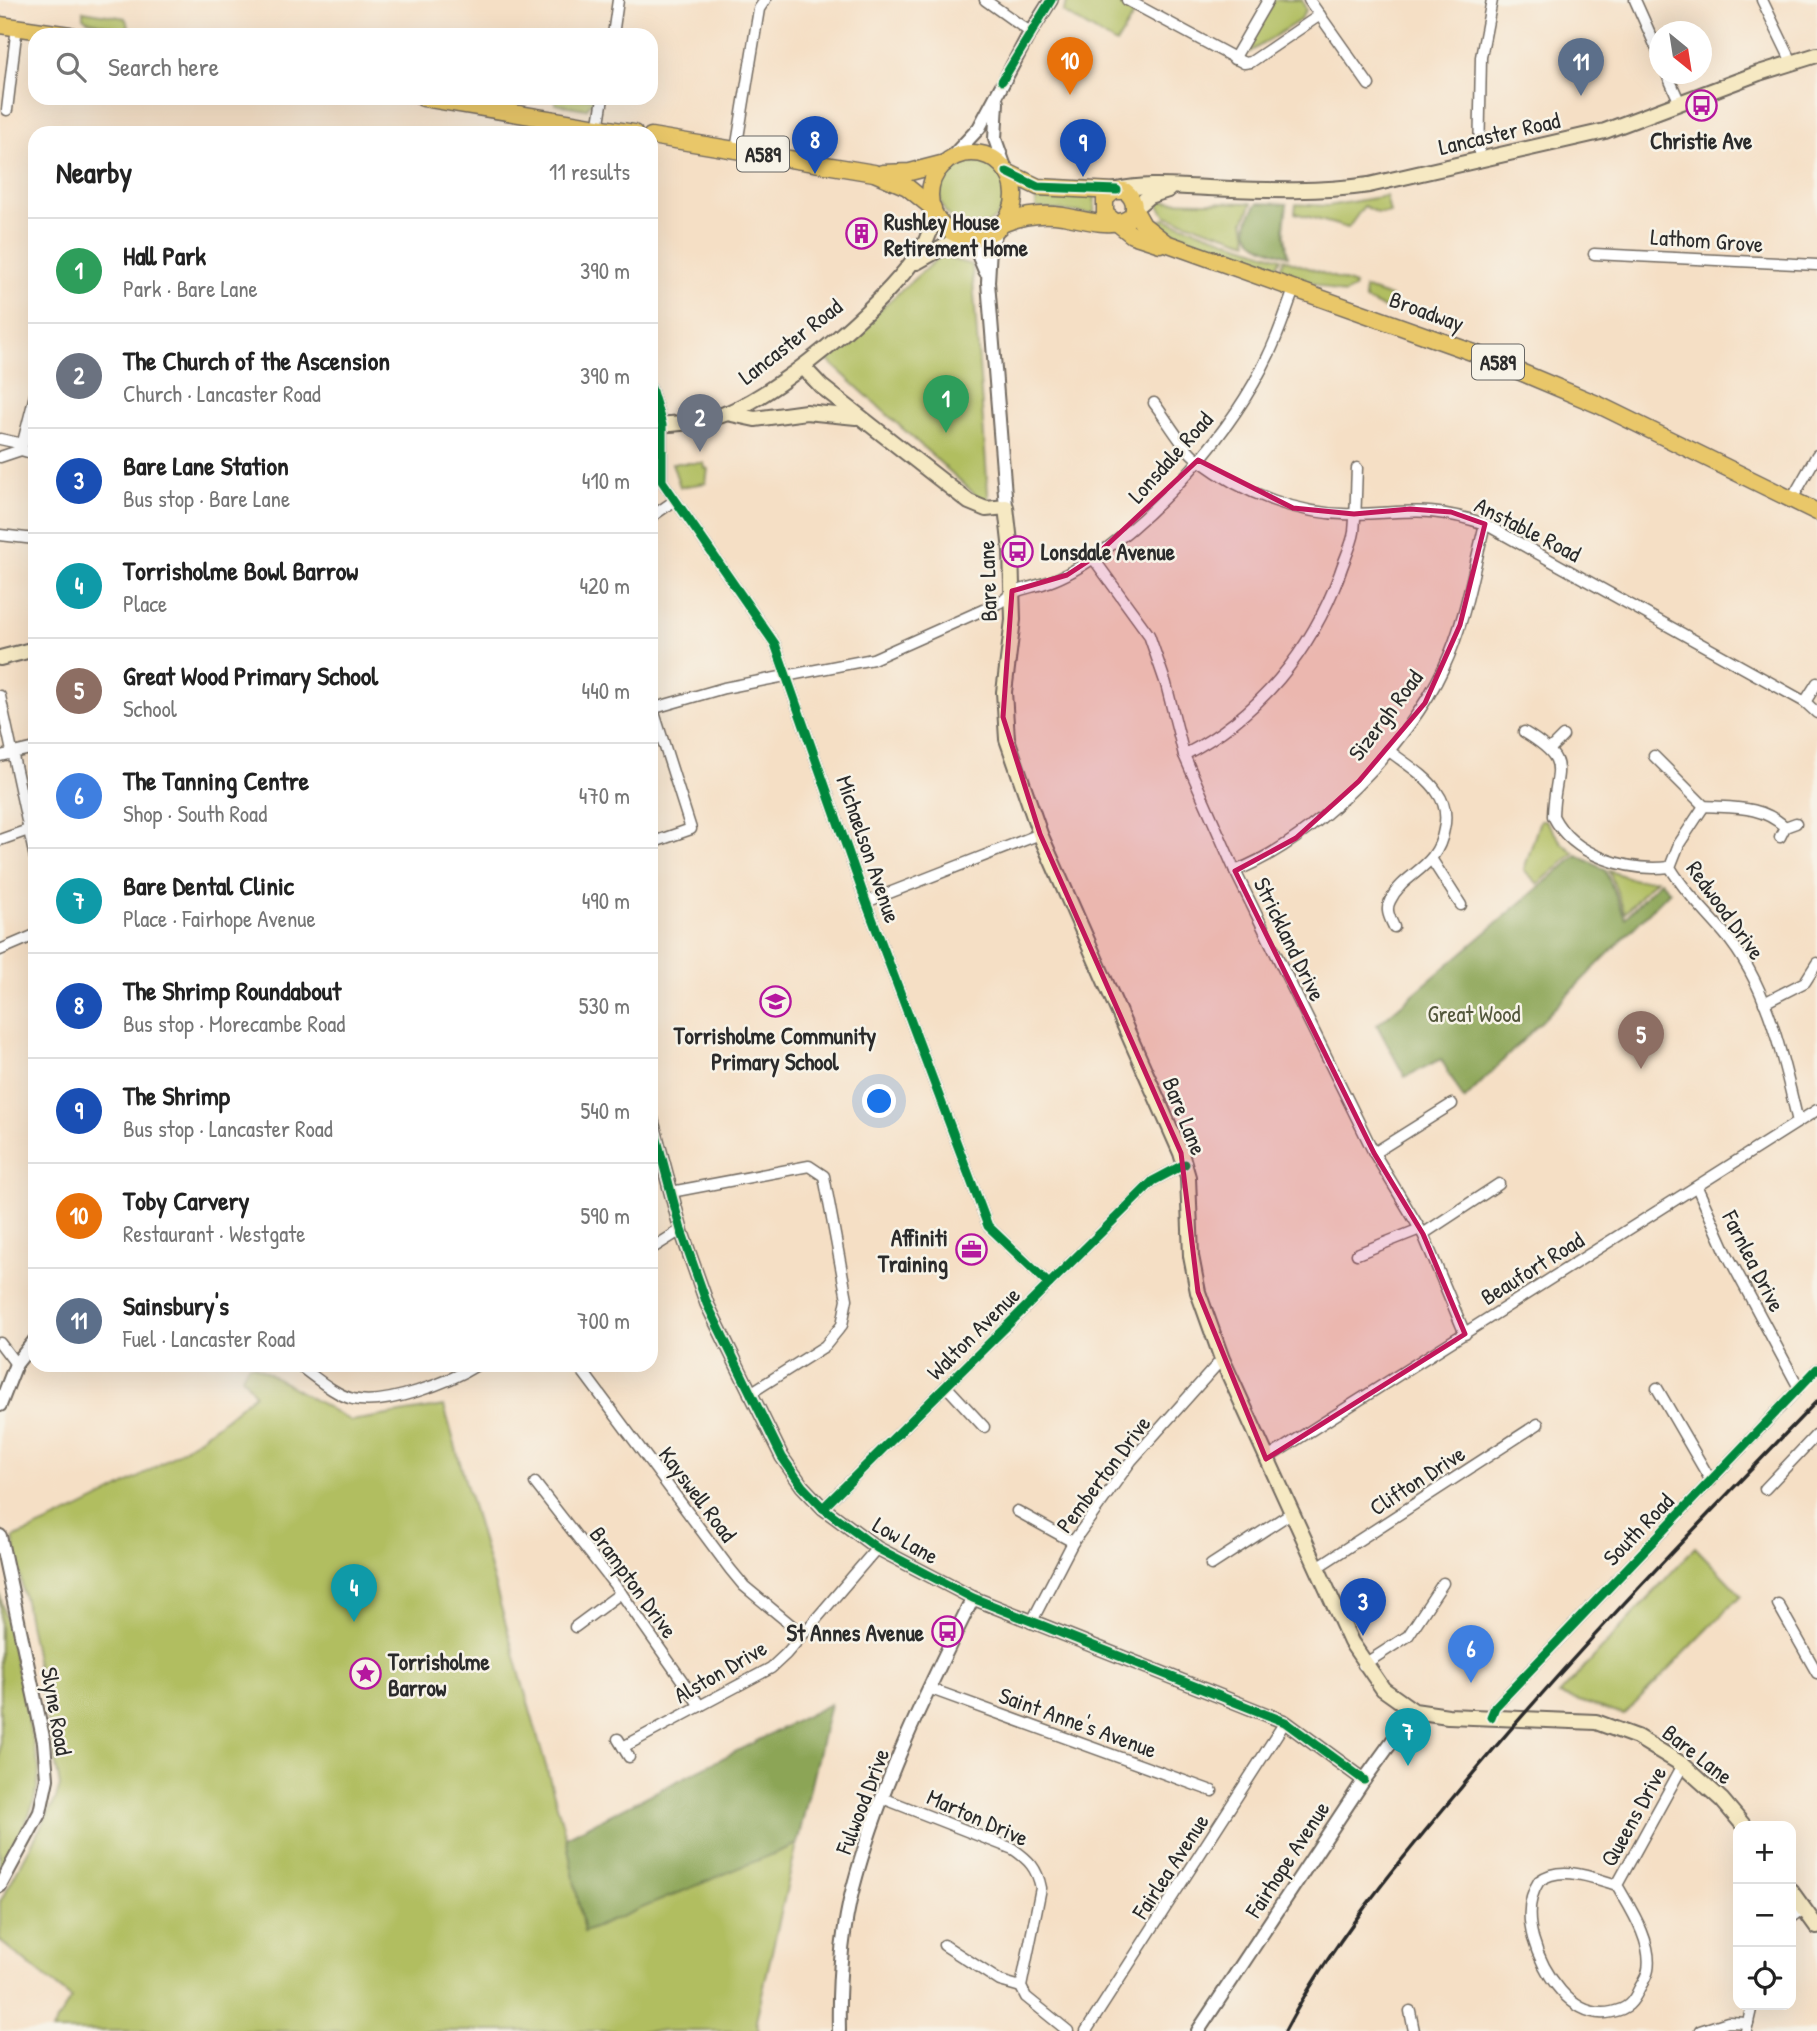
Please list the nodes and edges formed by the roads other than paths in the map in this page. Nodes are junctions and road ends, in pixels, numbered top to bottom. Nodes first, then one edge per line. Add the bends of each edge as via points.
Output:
1 (618, 0) edge
2 (765, 0) edge
3 (985, 0) edge
4 (1051, 0) edge
5 (1127, 0) edge
6 (1268, 0) edge
7 (1309, 0) edge
8 (1492, 0) edge
9 (1635, 0) edge
10 (1762, 0) edge
11 (1320, 15) junction
12 (7, 24) edge
13 (30, 28) edge
14 (614, 28) edge
15 (1649, 31) edge
16 (1030, 32) junction
17 (1817, 55) edge
18 (1234, 59) junction
19 (1792, 62) junction
20 (1002, 82) junction
21 (1671, 84) edge
22 (1369, 85) dead end
23 (1680, 103) junction
24 (461, 105) edge
25 (602, 105) edge
26 (7, 110) dead end
27 (576, 126) edge
28 (599, 126) edge
29 (658, 137) edge
30 (736, 150) junction
31 (946, 162) junction
32 (1479, 162) junction
33 (1006, 171) junction
34 (874, 173) junction
35 (1179, 187) junction
36 (1115, 190) junction
37 (933, 209) junction
38 (1135, 209) junction
39 (1115, 222) junction
40 (1000, 226) junction
41 (964, 236) junction
42 (1166, 243) junction
43 (1594, 254) dead end
44 (1817, 265) edge
45 (902, 274) junction
46 (988, 282) junction
47 (1295, 287) junction
48 (803, 367) junction
49 (1154, 403) dead end
50 (727, 413) junction
51 (861, 418) junction
52 (28, 423) edge
53 (658, 425) edge
54 (0, 439) edge
55 (658, 444) edge
56 (22, 447) junction
57 (28, 450) edge
58 (1817, 455) edge
59 (0, 457) edge
60 (1198, 460) junction
61 (1357, 468) dead end
62 (1792, 499) junction
63 (674, 501) junction
64 (1006, 507) junction
65 (658, 512) edge
66 (1817, 512) edge
67 (1354, 514) junction
68 (1485, 524) junction
69 (0, 536) edge
70 (28, 538) edge
71 (1093, 558) junction
72 (1012, 591) junction
73 (28, 651) edge
74 (0, 658) edge
75 (789, 676) junction
76 (1817, 683) edge
77 (0, 696) edge
78 (1805, 702) junction
79 (658, 704) edge
80 (1817, 713) edge
81 (658, 728) edge
82 (1524, 732) dead end
83 (1563, 736) dead end
84 (1551, 748) junction
85 (28, 750) edge
86 (1388, 750) junction
87 (13, 753) junction
88 (1184, 755) junction
89 (1654, 756) dead end
90 (0, 757) edge
91 (1704, 806) junction
92 (28, 816) edge
93 (1796, 823) dead end
94 (28, 830) edge
95 (1040, 834) junction
96 (0, 840) edge
97 (658, 841) edge
98 (1432, 860) junction
99 (1670, 867) junction
100 (1235, 871) junction
101 (866, 902) junction
102 (1461, 905) dead end
103 (1394, 927) dead end
104 (28, 937) edge
105 (0, 950) edge
106 (1817, 963) edge
107 (1764, 1003) junction
108 (1451, 1104) dead end
109 (1817, 1110) edge
110 (1798, 1122) junction
111 (658, 1143) edge
112 (1374, 1153) junction
113 (1185, 1164) junction
114 (1499, 1184) dead end
115 (1697, 1187) junction
116 (671, 1192) junction
117 (681, 1230) junction
118 (1422, 1231) junction
119 (658, 1245) edge
120 (1357, 1254) dead end
121 (1049, 1284) junction
122 (1465, 1334) junction
123 (0, 1343) edge
124 (28, 1349) edge
125 (1222, 1359) junction
126 (16, 1364) junction
127 (309, 1372) edge
128 (466, 1372) edge
129 (583, 1372) edge
130 (946, 1386) junction
131 (1657, 1388) dead end
132 (1799, 1388) joint
133 (749, 1394) junction
134 (0, 1405) edge
135 (1538, 1424) dead end
136 (984, 1427) dead end
137 (1817, 1434) edge
138 (1266, 1459) junction
139 (1710, 1481) junction
140 (535, 1483) dead end
141 (1765, 1489) dead end
142 (823, 1508) junction
143 (1017, 1511) dead end
144 (1291, 1513) junction
145 (0, 1536) edge
146 (1073, 1542) junction
147 (877, 1548) junction
148 (1211, 1564) dead end
149 (1316, 1568) junction
150 (1443, 1583) dead end
151 (621, 1593) junction
152 (973, 1598) junction
153 (1778, 1604) dead end
154 (1031, 1623) junction
155 (575, 1627) dead end
156 (802, 1634) junction
157 (1363, 1665) junction
158 (1817, 1673) edge
159 (931, 1689) junction
160 (700, 1706) junction
161 (1414, 1711) junction
162 (1491, 1717) junction
163 (1285, 1722) junction
164 (623, 1748) dead end
165 (1683, 1765) junction
166 (1364, 1780) junction
167 (1212, 1791) dead end
168 (885, 1798) junction
169 (1740, 1821) edge
170 (1617, 1885) junction
171 (0, 1886) edge
172 (1796, 1897) edge
173 (1812, 1918) edge
174 (944, 1945) dead end
175 (1021, 1987) junction
176 (1410, 2011) dead end
177 (1747, 2027) edge
178 (839, 2031) edge
179 (1068, 2031) edge
180 (1086, 2031) edge
181 (1198, 2031) edge
182 (1414, 2031) edge
183 (1700, 2031) edge

1 - 14 street
2 - 30 street via 759,9
3 - 16 street
4 - 16 street
5 - 18 street
6 - 18 street
7 - 11 street
8 - 32 street via 1481,57
9 - 15 street
10 - 19 street
11 - 18 street via 1251,62
11 - 22 street
12 - 13 main road
12 - 26 street
16 - 20 street
17 - 19 main road, Lancaster Road
19 - 23 main road, Lancaster Road
20 - 31 street via 972,137
20 - 33 street via 994,133
21 - 23 street
23 - 32 main road, Lancaster Road via 1605,131
24 - 27 main road
25 - 28 street
29 - 30 main road, A589
30 - 34 main road, A589
31 - 33 main road, A589 via 974,153 987,156
31 - 34 main road, A589 via 910,172
31 - 37 main road via 933,182
32 - 35 main road, Lancaster Road via 1334,190
33 - 36 main road, Lancaster Road / A589 via 1038,187
33 - 40 main road via 1014,195 1009,215
34 - 37 main road, A589 via 907,187
35 - 36 main road, Lancaster Road via 1144,184
35 - 38 main road, Lancaster Road via 1154,193
36 - 38 main road, A589 via 1129,193
36 - 39 main road via 1103,206
37 - 41 main road, A589 via 946,227
37 - 45 main road, Lancaster Road via 926,240
38 - 39 main road via 1126,220
38 - 42 main road, Broadway / A589 via 1143,225
39 - 40 main road, A589 via 1032,215
39 - 42 main road, Broadway / A589 via 1140,239
40 - 41 main road, A589 via 986,234
40 - 46 street via 990,247
41 - 45 main road, Lancaster Road via 931,252
41 - 46 street via 977,252
42 - 47 main road, Broadway / A589
43 - 44 street, Lathom Grove
45 - 48 main road, Lancaster Road
46 - 64 street
47 - 60 street, Lonsdale Road via 1268,356 1237,410
47 - 62 main road, Broadway / A589 via 1587,400
48 - 50 main road, Lancaster Road
48 - 51 main road, Bare Lane
49 - 60 street
50 - 51 main road via 755,419 806,412
50 - 53 main road, Lancaster Road
51 - 64 main road, Bare Lane via 977,507
52 - 56 street
54 - 56 street
55 - 63 street, Michaelson Avenue via 662,481
56 - 57 street
56 - 59 street
58 - 62 street
60 - 67 street, Anstable Road via 1293,508
60 - 71 street, Lonsdale Road via 1138,522
61 - 67 street
62 - 66 main road, Broadway / A589
63 - 65 street
63 - 75 street, Michaelson Avenue via 775,643
64 - 72 main road, Bare Lane
67 - 68 street, Anstable Road via 1410,509 1451,512
67 - 88 street via 1353,534 1330,599 1304,649 1261,701 1206,744
68 - 78 street, Anstable Road
68 - 86 street, Sizergh Road via 1445,666 1425,703
69 - 70 street
71 - 72 street, Lonsdale Road via 1066,575
71 - 88 street, Strickland Drive via 1149,635
72 - 75 street via 1003,601 873,659
72 - 95 main road, Bare Lane via 1003,717
73 - 74 main road
75 - 79 street
75 - 101 street, Michaelson Avenue
76 - 78 street
77 - 87 street
78 - 80 street, Anstable Road
81 - 97 street via 691,829
82 - 84 street
83 - 84 street
84 - 99 street via 1560,773 1553,816 1568,838 1600,858 1642,870
85 - 87 street
86 - 98 street via 1437,791 1444,806 1442,839
86 - 100 street, Sizergh Road via 1296,838
87 - 90 street
87 - 92 street
88 - 100 street, Strickland Drive
89 - 91 street
91 - 93 street via 1759,810 1773,815 1782,832
91 - 99 street, Redwood Drive
94 - 96 street
95 - 101 street
95 - 113 main road, Bare Lane
98 - 102 street
98 - 103 street via 1390,901 1387,911
99 - 107 street, Redwood Drive via 1707,918 1724,933
100 - 112 street, Strickland Drive
101 - 121 street, Michaelson Avenue via 988,1226
104 - 105 street
106 - 107 street via 1805,982
107 - 110 street, Redwood Drive
108 - 112 street
109 - 110 street, Beaufort Road
110 - 115 street, Beaufort Road
111 - 116 street, Low Lane
112 - 118 street, Strickland Drive
113 - 121 street, Walton Avenue via 1153,1181
113 - 125 main road, Bare Lane via 1198,1292
114 - 118 street
115 - 122 street, Beaufort Road
115 - 132 street, Farnlea Drive via 1726,1252
116 - 117 street, Low Lane
116 - 133 street via 809,1166 824,1176 847,1299 842,1325 825,1346
117 - 119 street
117 - 133 street, Low Lane via 699,1286
118 - 120 street
118 - 122 street, Strickland Drive
121 - 130 street, Walton Avenue
122 - 138 street, Beaufort Road
123 - 126 street
124 - 126 street
125 - 138 main road, Bare Lane
125 - 146 street, Pemberton Drive via 1131,1461
126 - 134 street
127 - 128 street via 350,1399 368,1402 430,1387
129 - 156 street, Kayswell Road via 744,1586
130 - 136 street
130 - 142 street, Walton Avenue
131 - 139 street
132 - 139 street, South Road
133 - 142 street, Low Lane via 782,1457
135 - 149 street, Clifton Drive
137 - 141 street
138 - 144 main road, Bare Lane
139 - 162 street, South Road via 1495,1707
140 - 151 street, Brampton Drive
142 - 147 street, Low Lane
143 - 146 street
144 - 148 street
144 - 149 main road, Bare Lane
145 - 171 street, Slyne Road via 44,1742 47,1779 40,1812
146 - 154 street, Pemberton Drive
147 - 152 street, Low Lane
147 - 156 street, Alston Drive
149 - 157 main road, Bare Lane
150 - 157 street via 1408,1636
151 - 155 street
151 - 160 street, Brampton Drive
152 - 154 street, Low Lane
152 - 159 street, Fulwood Drive
153 - 158 street
154 - 163 street, Low Lane
156 - 160 street, Alston Drive via 771,1668
157 - 161 main road, Bare Lane via 1383,1689
159 - 167 street, Saint Anne's Avenue
159 - 168 street, Fulwood Drive
160 - 164 street, Alston Drive
161 - 162 main road, Bare Lane
161 - 166 street, Fairhope Avenue
162 - 165 main road, Bare Lane via 1596,1722 1637,1737
163 - 166 street, Low Lane
163 - 180 street, Fairlea Avenue
165 - 169 main road, Bare Lane
165 - 170 street, Queens Drive
166 - 181 street, Fairhope Avenue
168 - 175 street, Marton Drive via 1013,1849 1038,1872 1041,1888
168 - 178 street, Fulwood Drive via 853,1890 841,1969
170 - 170 street, Queens Drive via 1639,1927 1648,1969 1634,2002 1624,2010 1590,2011 1565,1996 1550,1978 1537,1952 1530,1902 1539,1881 1557,1872
172 - 173 main road
174 - 175 street via 1000,1981
175 - 179 street via 1035,2005
176 - 182 street
177 - 183 street via 1728,2022

